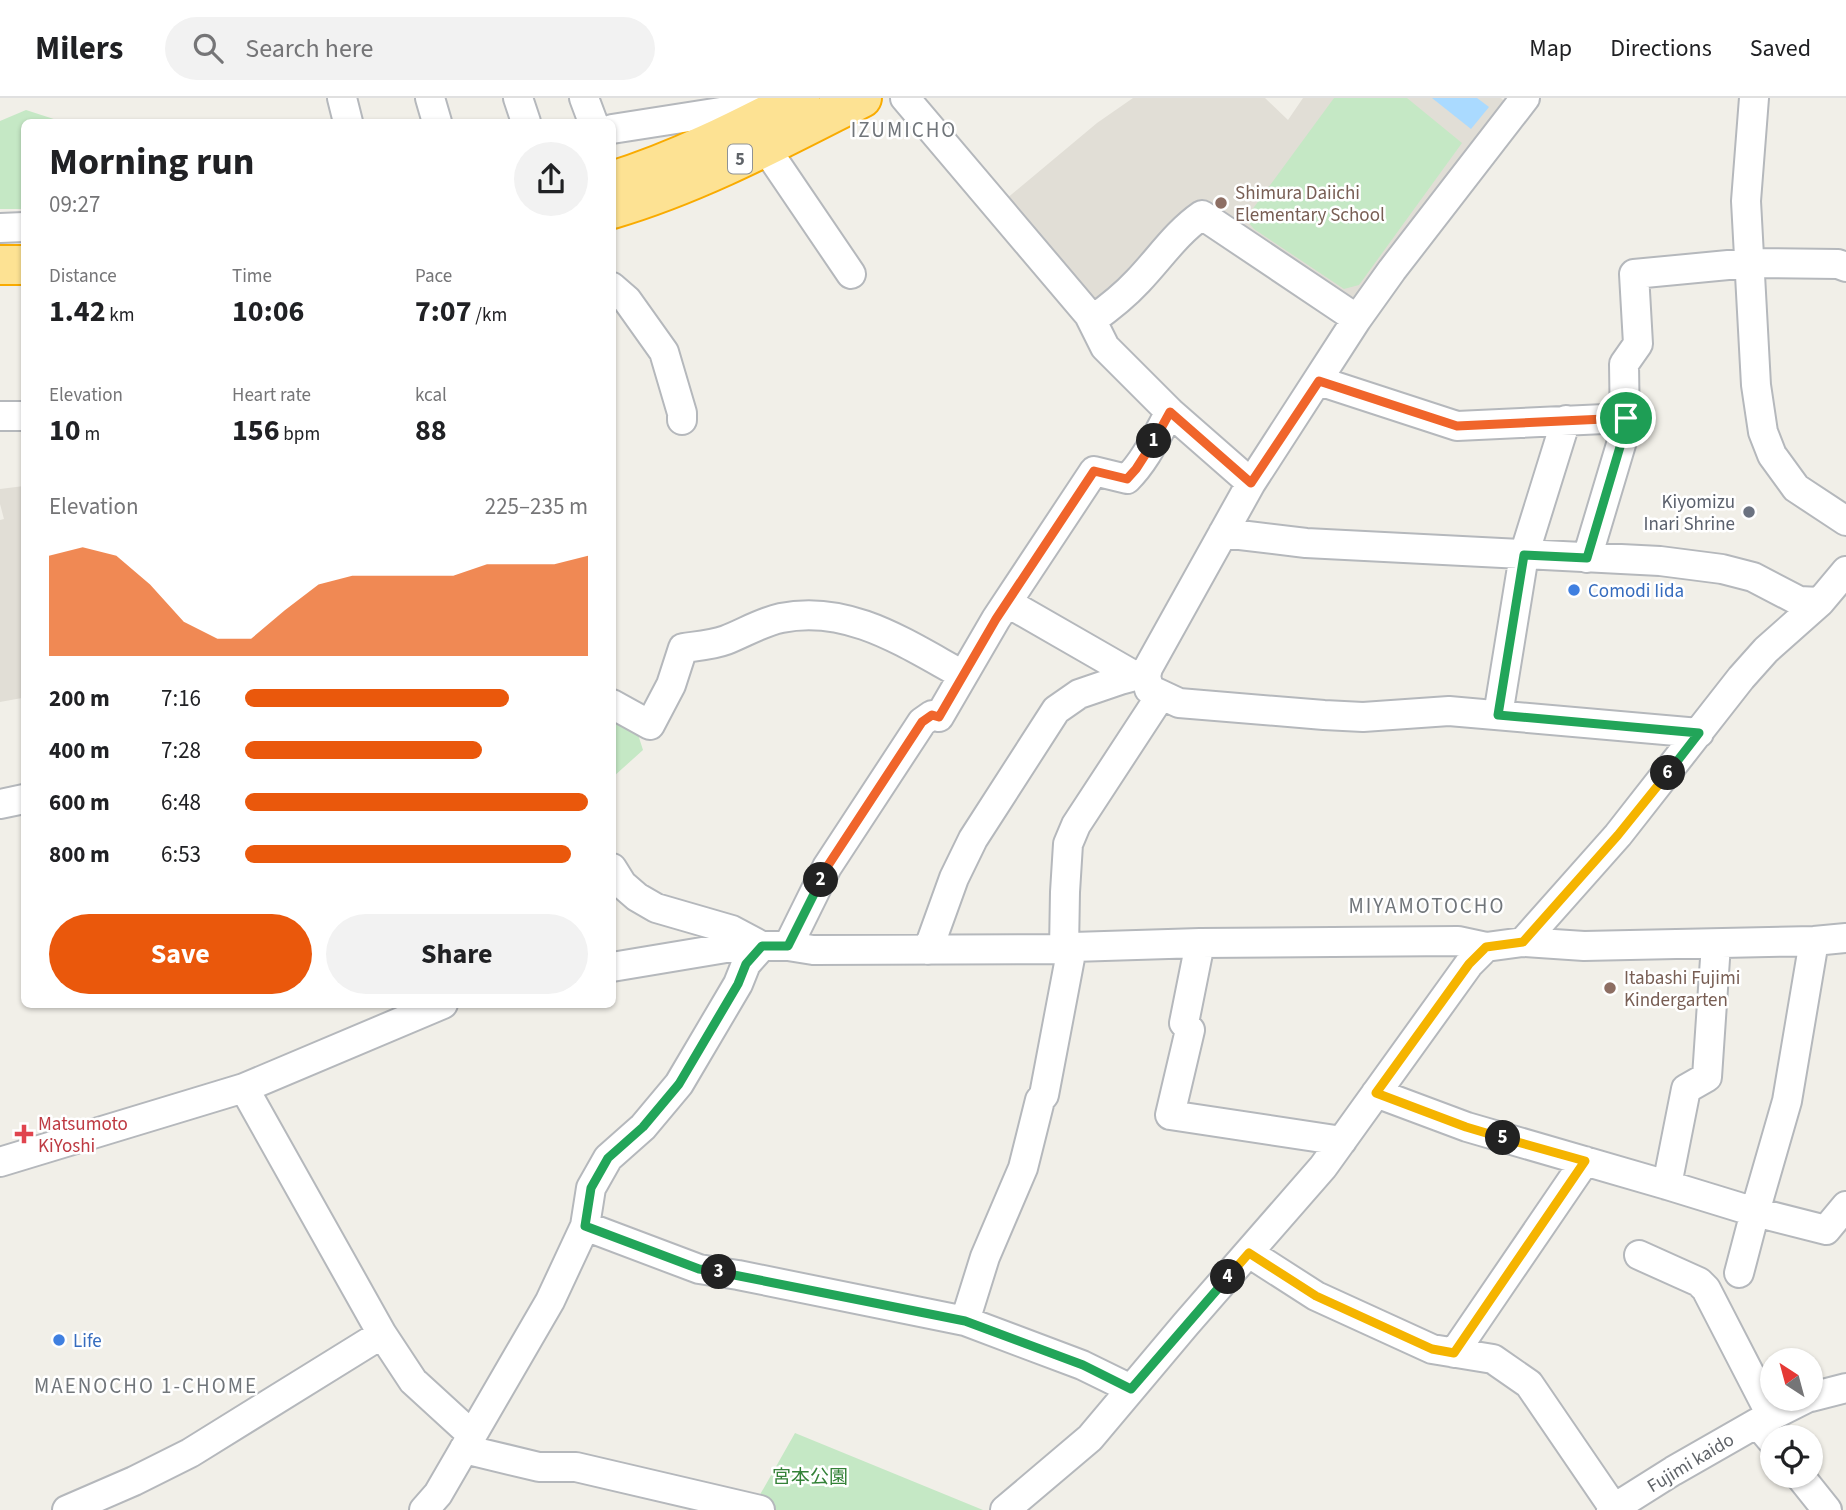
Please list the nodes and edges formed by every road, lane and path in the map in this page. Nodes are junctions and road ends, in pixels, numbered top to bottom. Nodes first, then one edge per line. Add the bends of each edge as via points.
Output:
1 (342, 98) edge
2 (430, 98) edge
3 (519, 98) edge
4 (584, 98) edge
5 (800, 98) edge
6 (862, 98) edge
7 (890, 98) edge
8 (905, 98) edge
9 (1754, 98) edge
10 (1517, 100) edge
11 (762, 102) edge
12 (347, 119) edge
13 (436, 119) edge
14 (525, 119) edge
15 (592, 119) edge
16 (616, 128) edge
17 (771, 156) junction
18 (616, 169) edge
19 (616, 179) edge
20 (616, 208) edge
21 (616, 223) edge
22 (21, 227) edge
23 (0, 228) edge
24 (0, 241) edge
25 (21, 241) edge
26 (1749, 263) junction
27 (0, 265) edge
28 (21, 265) edge
29 (1846, 267) edge
30 (21, 271) edge
31 (0, 272) edge
32 (851, 274) dead end
33 (616, 290) edge
34 (1092, 320) junction
35 (1357, 320) junction
36 (1319, 381) junction
37 (1170, 412) junction
38 (0, 416) edge
39 (21, 416) edge
40 (1626, 418) junction
41 (682, 420) dead end
42 (1566, 420) junction
43 (1251, 483) junction
44 (1846, 521) edge
45 (1223, 533) junction
46 (1524, 555) junction
47 (1587, 558) junction
48 (1836, 591) edge
49 (1008, 603) junction
50 (963, 675) junction
51 (1147, 682) junction
52 (616, 706) edge
53 (1498, 715) junction
54 (1699, 733) junction
55 (21, 800) edge
56 (0, 804) edge
57 (616, 874) edge
58 (1846, 938) edge
59 (1814, 941) junction
60 (1523, 942) junction
61 (1200, 943) junction
62 (1716, 944) junction
63 (775, 946) junction
64 (1486, 947) junction
65 (1064, 949) junction
66 (928, 950) junction
67 (616, 966) edge
68 (434, 1008) edge
69 (244, 1088) junction
70 (1376, 1093) junction
71 (1342, 1141) junction
72 (1585, 1161) junction
73 (0, 1162) edge
74 (1667, 1185) junction
75 (1846, 1206) edge
76 (1755, 1212) junction
77 (585, 1226) junction
78 (1249, 1253) junction
79 (1639, 1255) dead end
80 (1739, 1272) dead end
81 (965, 1321) junction
82 (382, 1334) junction
83 (1454, 1353) junction
84 (1846, 1388) edge
85 (1131, 1389) junction
86 (1824, 1394) edge
87 (1790, 1411) edge
88 (1766, 1425) edge
89 (1770, 1425) edge
90 (1760, 1430) edge
91 (468, 1442) junction
92 (1809, 1488) edge
93 (436, 1505) edge
94 (716, 1505) edge
95 (1613, 1509) edge
96 (67, 1510) edge
97 (760, 1510) edge
98 (1005, 1510) edge
99 (1827, 1510) edge

1 - 12 street
2 - 13 street
3 - 14 street
4 - 15 street
5 - 19 highway, 5
6 - 20 highway, 5 via 692,181
7 - 17 street
8 - 34 street
9 - 26 street via 1746,201
10 - 35 street
11 - 16 street
11 - 18 street
17 - 21 street via 641,216
17 - 32 street
22 - 23 street
24 - 25 highway
26 - 29 street
26 - 40 street via 1634,274 1638,344 1624,364
26 - 44 street via 1763,432 1772,455 1796,488
27 - 28 highway
30 - 31 street
33 - 41 street via 664,352
34 - 35 street via 1113,305 1186,226 1202,215
34 - 37 street via 1105,347
35 - 36 street
36 - 42 street via 1457,426
36 - 43 street
37 - 43 street
37 - 49 street via 1127,479 1094,471
38 - 39 street
40 - 42 street
40 - 47 street
42 - 46 street
43 - 45 street
45 - 46 street via 1306,543
45 - 51 street via 1148,668
46 - 47 street
46 - 53 street
47 - 48 street via 1722,569 1754,577 1799,601
48 - 54 street via 1766,650
49 - 50 street
49 - 51 street
50 - 52 street via 863,624 803,614 778,618 724,641 683,648 671,685 650,725
50 - 63 street via 939,717 932,715 922,722
51 - 53 street via 1179,703 1363,717 1449,711
51 - 65 street via 1068,844
51 - 66 street via 1079,694 1056,710 973,839
53 - 54 street
54 - 60 street via 1618,835
55 - 56 street
57 - 63 street via 637,897 656,908
58 - 59 street
59 - 62 street
59 - 76 street via 1787,1101
60 - 62 street
60 - 64 street
61 - 64 street via 1458,941
61 - 65 street
61 - 71 street via 1184,1023 1190,1030 1170,1115
62 - 74 street via 1707,1077 1686,1089
63 - 66 street
63 - 67 street via 732,947
63 - 77 street via 746,964 679,1084 643,1127 608,1158 591,1188
64 - 70 street
65 - 66 street
65 - 81 street via 1070,958 1044,1095 1023,1168 985,1257
68 - 69 street
69 - 73 street
69 - 82 street
70 - 71 street
70 - 72 street via 1466,1127
71 - 78 street
72 - 74 street
72 - 83 street
74 - 76 street
75 - 76 street via 1826,1230
76 - 80 street
77 - 81 street via 699,1269
77 - 91 street via 550,1301
78 - 83 street via 1316,1296 1432,1349
78 - 85 street
79 - 88 street via 1706,1289
81 - 85 street via 1083,1365
82 - 91 street via 413,1381
82 - 96 street via 190,1453
83 - 95 street via 1493,1359 1529,1384
84 - 86 street, Fujimi kaido
85 - 98 street via 1090,1438
87 - 89 street, Fujimi kaido
90 - 95 street, Fujimi kaido via 1673,1471
91 - 93 street
91 - 94 street via 539,1467 576,1466
92 - 99 street
94 - 97 street

